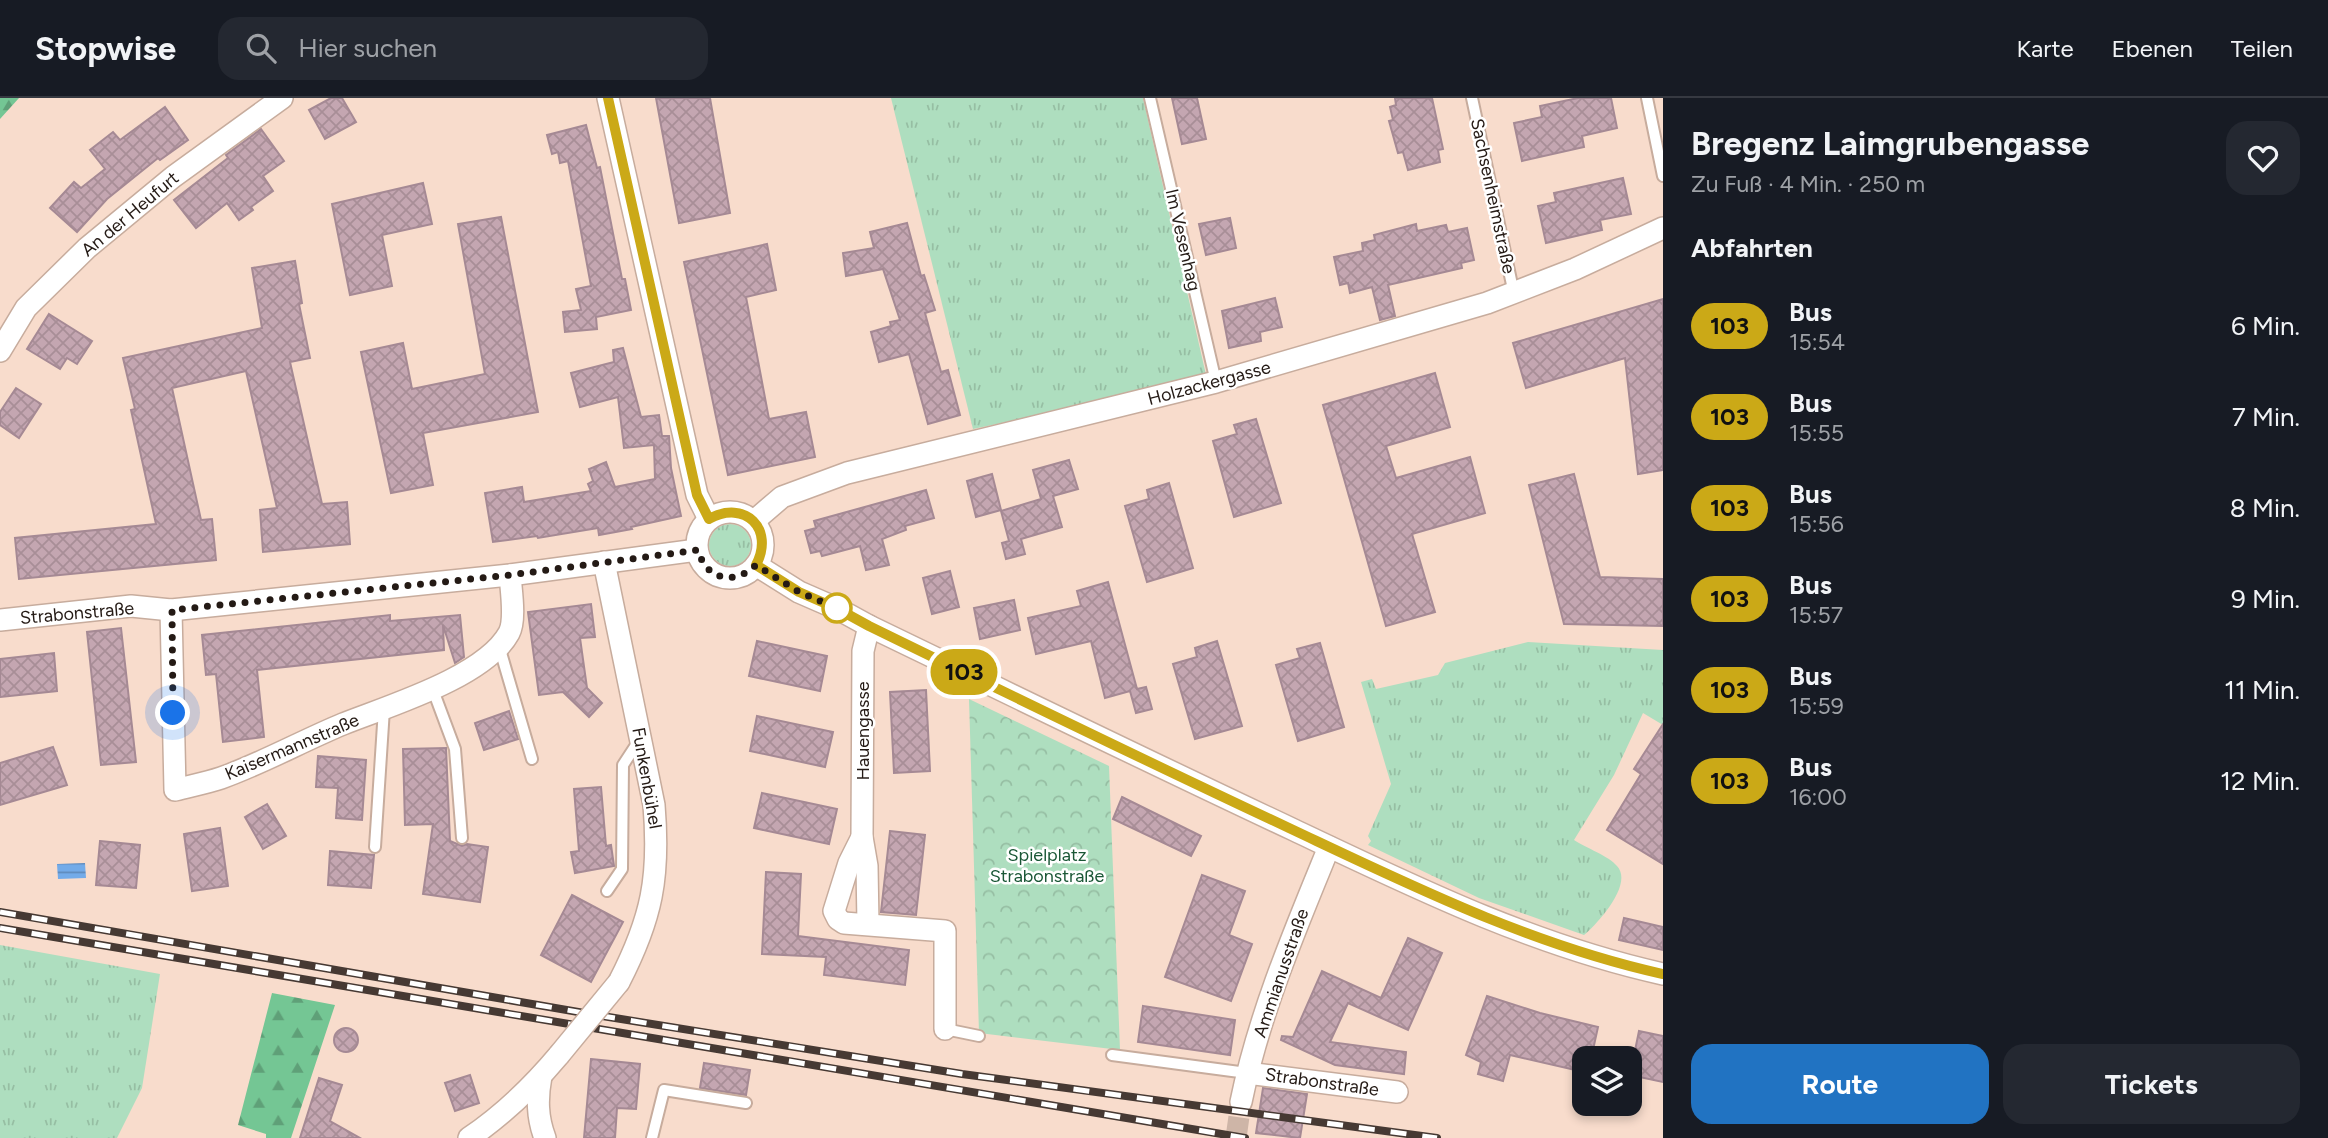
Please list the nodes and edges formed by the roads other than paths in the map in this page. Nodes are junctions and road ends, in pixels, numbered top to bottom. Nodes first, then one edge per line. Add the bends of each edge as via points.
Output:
1 (282, 98) edge
2 (608, 98) edge
3 (1150, 98) edge
4 (1472, 98) edge
5 (1647, 98) edge
6 (1663, 176) edge
7 (1663, 228) edge
8 (1514, 294) junction
9 (0, 351) edge
10 (1216, 382) junction
11 (709, 519) junction
12 (754, 521) junction
13 (698, 550) junction
14 (604, 562) junction
15 (756, 565) junction
16 (510, 575) junction
17 (172, 610) junction
18 (0, 620) edge
19 (869, 626) junction
20 (499, 646) junction
21 (433, 690) junction
22 (384, 709) junction
23 (641, 738) junction
24 (532, 759) dead end
25 (862, 836) junction
26 (462, 838) dead end
27 (375, 847) dead end
28 (1329, 847) junction
29 (607, 891) dead end
30 (868, 924) junction
31 (1663, 974) edge
32 (945, 1029) joint
33 (979, 1036) dead end
34 (1112, 1055) dead end
35 (1247, 1073) junction
36 (541, 1076) junction
37 (1397, 1092) dead end
38 (1241, 1102) tunnel mouth
39 (746, 1103) dead end
40 (469, 1138) edge
41 (545, 1138) edge
42 (652, 1138) edge

1 - 9 street, An der Heufurt via 87,247 26,308
2 - 11 street via 697,495
3 - 10 lane, Im Vesenhag
4 - 8 lane, Sachsenheimstraße
5 - 6 lane
7 - 8 street, Holzackergasse
8 - 10 street, Holzackergasse
10 - 12 street, Holzackergasse via 847,473 782,497
11 - 12 street via 727,512
11 - 13 street via 699,533
12 - 15 street via 763,548
13 - 14 street, Strabonstraße
13 - 15 street via 705,566 720,576 740,576
14 - 16 street, Strabonstraße
14 - 23 street, Funkenbühel
15 - 19 street
16 - 17 street, Strabonstraße
16 - 20 street via 510,631
17 - 18 street, Strabonstraße via 131,606
17 - 22 street, Kaisermannstraße via 174,790 221,777
19 - 25 street, Hauengasse via 863,651
19 - 28 street
20 - 21 street, Kaisermannstraße
20 - 24 lane
21 - 22 street, Kaisermannstraße
21 - 26 lane via 455,749
22 - 27 lane
23 - 29 lane via 623,765 622,869
23 - 36 street, Funkenbühel, bridge via 657,836 656,872 644,928 619,982
25 - 30 street, Hauengasse
25 - 30 street, Hauengasse via 834,911 844,923
28 - 31 street via 1493,922
28 - 35 street, Ammianusstraße via 1285,953
30 - 32 street, Hauengasse via 946,931
32 - 33 lane
34 - 35 lane
35 - 37 street, Strabonstraße
35 - 38 street, Ammianusstraße
36 - 40 street, Funkenbühel
36 - 41 street via 538,1114
39 - 42 lane via 664,1090

